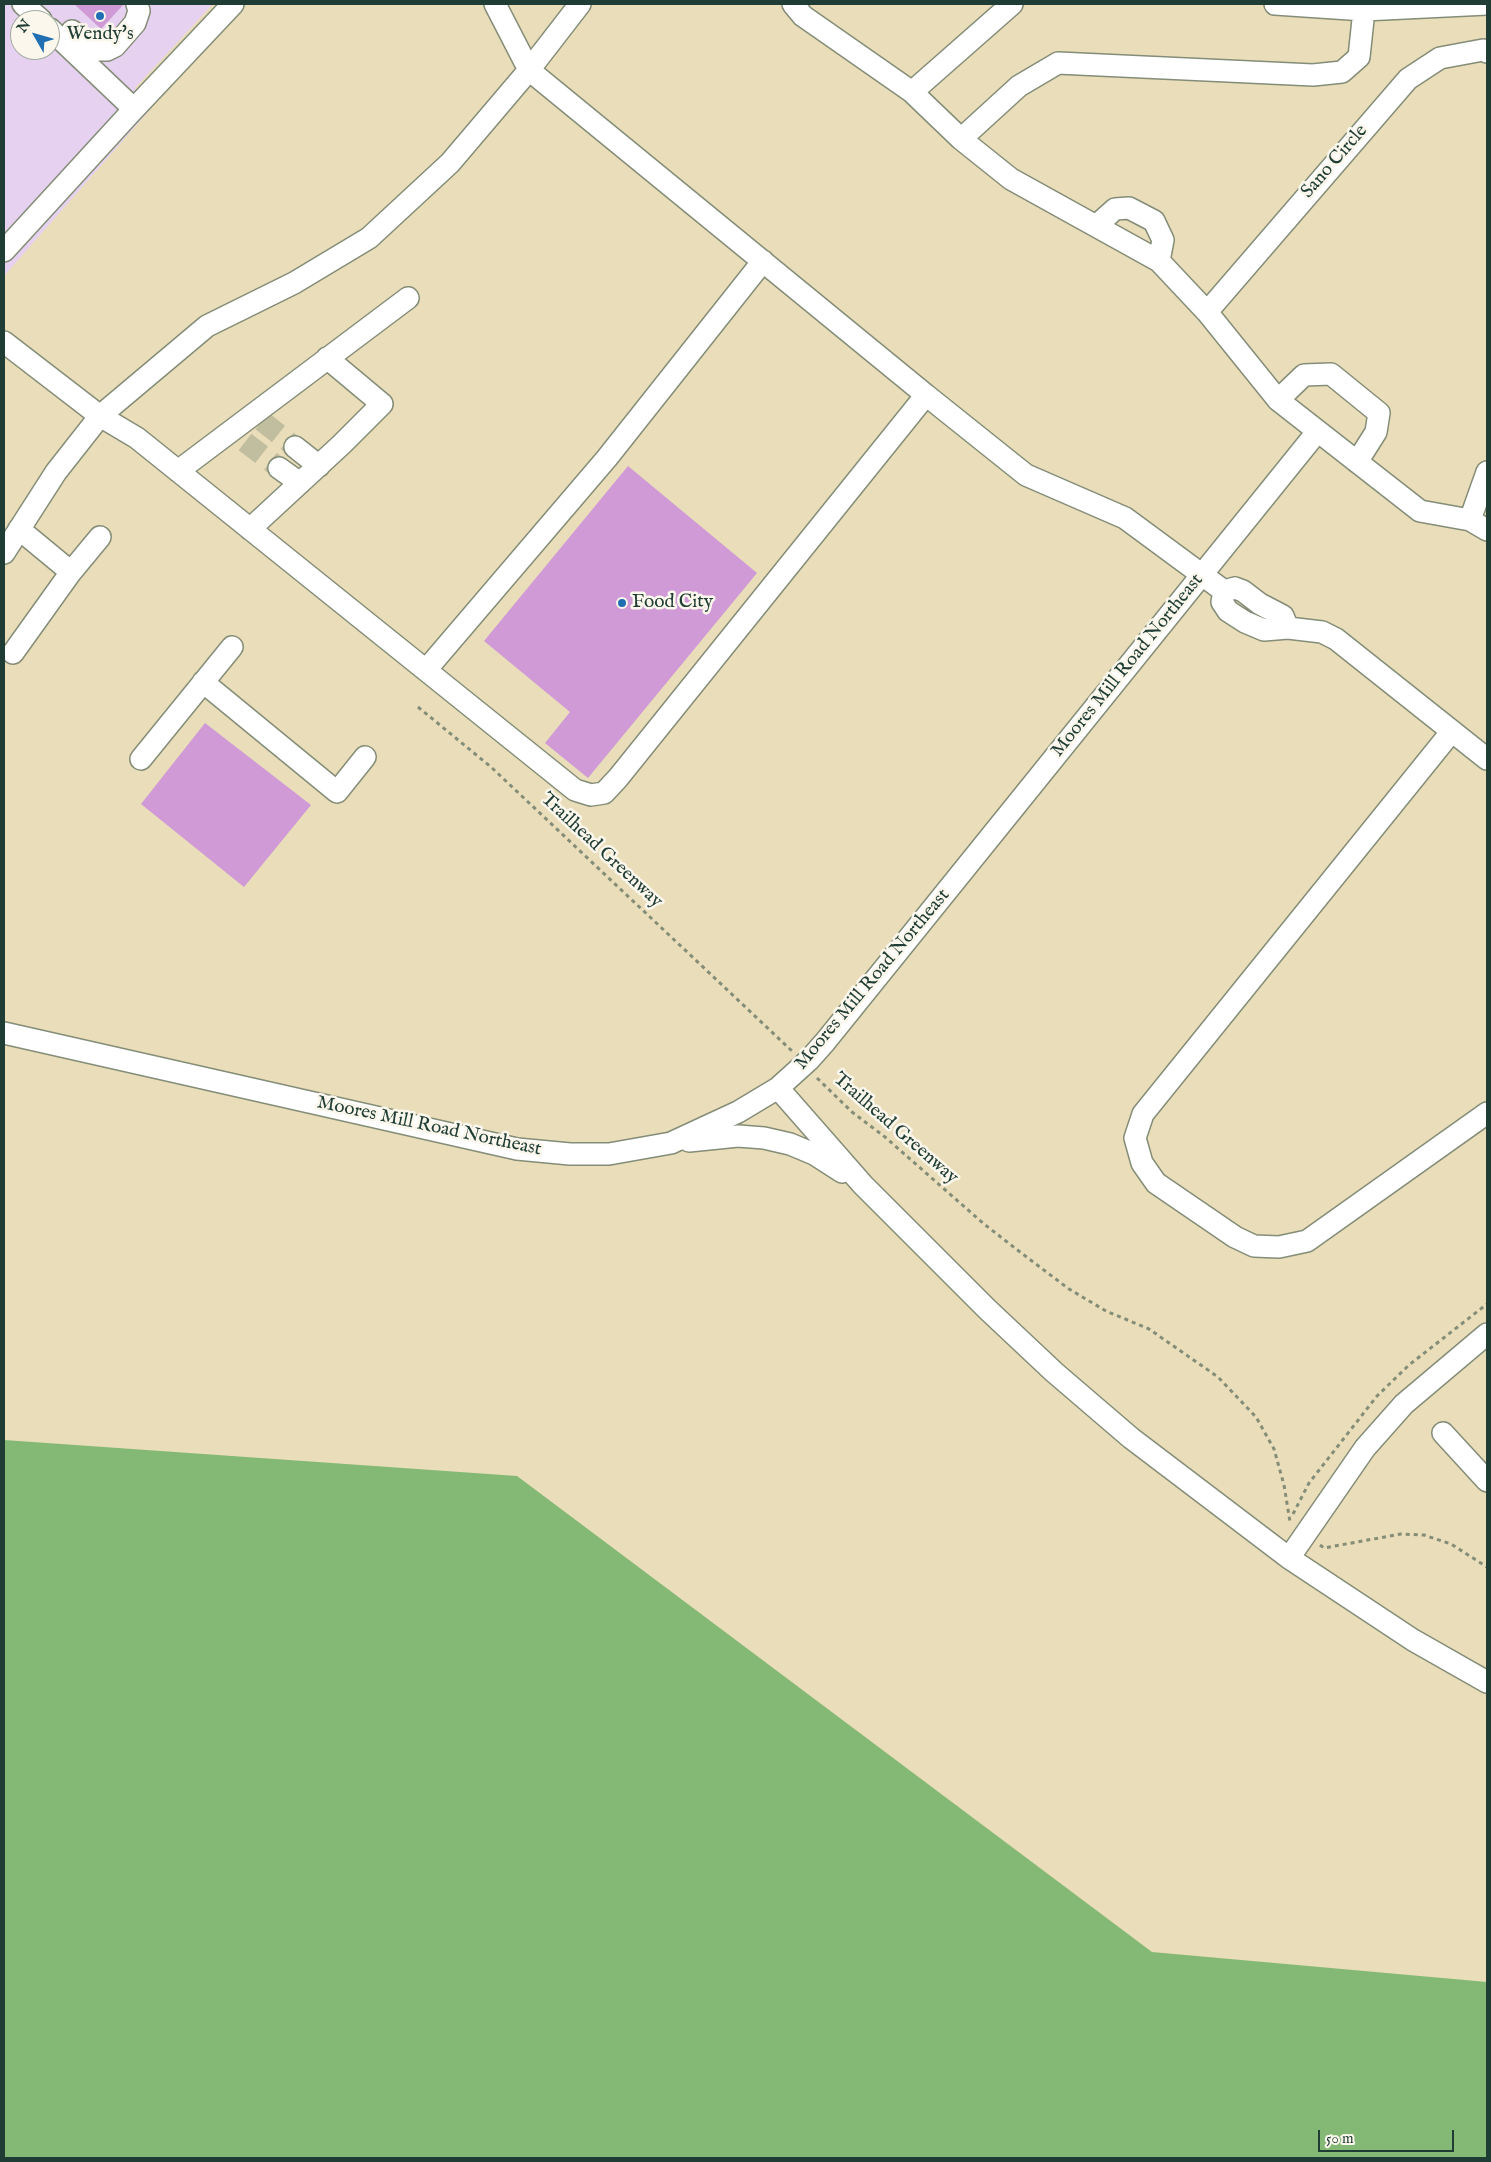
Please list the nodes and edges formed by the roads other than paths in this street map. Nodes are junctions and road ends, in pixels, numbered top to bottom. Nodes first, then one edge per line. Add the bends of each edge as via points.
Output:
1 (137, 4) edge
2 (152, 4) edge
3 (233, 4) edge
4 (495, 4) edge
5 (580, 4) edge
6 (793, 4) edge
7 (1012, 4) edge
8 (1275, 4) edge
9 (1487, 4) edge
10 (1364, 10) junction
11 (60, 19) edge
12 (60, 39) edge
13 (1487, 52) edge
14 (529, 70) junction
15 (100, 77) junction
16 (912, 92) junction
17 (134, 109) junction
18 (961, 139) junction
19 (1096, 226) junction
20 (4, 252) edge
21 (762, 261) junction
22 (1160, 261) junction
23 (408, 298) dead end
24 (1207, 312) junction
25 (4, 342) edge
26 (327, 358) junction
27 (926, 395) junction
28 (1278, 400) junction
29 (100, 416) junction
30 (1317, 432) junction
31 (295, 447) tunnel mouth
32 (1357, 462) junction
33 (320, 466) junction
34 (279, 468) tunnel mouth
35 (178, 471) junction
36 (1487, 472) edge
37 (300, 483) junction
38 (1478, 525) edge
39 (18, 529) junction
40 (250, 530) junction
41 (100, 537) dead end
42 (4, 553) edge
43 (70, 572) junction
44 (1203, 574) junction
45 (232, 646) dead end
46 (13, 653) dead end
47 (426, 670) junction
48 (203, 682) junction
49 (1452, 731) junction
50 (365, 757) dead end
51 (141, 759) dead end
52 (1487, 759) edge
53 (4, 1033) edge
54 (778, 1088) junction
55 (1487, 1113) edge
56 (671, 1143) junction
57 (863, 1186) junction
58 (1487, 1334) edge
59 (1443, 1433) dead end
60 (1487, 1480) edge
61 (1289, 1558) junction
62 (1487, 1682) edge

1 - 11 street via 139,11 135,23 115,46 107,50 92,50
2 - 15 street via 150,24
3 - 17 street
4 - 14 street
5 - 14 street
6 - 16 street via 803,16
7 - 16 street
8 - 10 street
9 - 10 street
10 - 18 street via 1358,57 1342,72 1313,75 1058,63 1019,86
12 - 15 street
13 - 24 street, Sano Circle via 1440,58 1408,79
14 - 21 street
14 - 29 street via 450,163 368,238 294,284 207,326
15 - 17 street
16 - 18 street
17 - 20 street
18 - 19 street via 1011,179
19 - 22 street
19 - 22 street via 1115,209 1129,208 1154,221 1163,240
21 - 27 street
21 - 47 street via 606,458
22 - 24 street
23 - 26 street
24 - 28 street
25 - 29 street
26 - 33 street via 382,404
26 - 35 street via 238,436
27 - 44 street via 1026,475 1125,518
27 - 47 street via 604,792 590,795 575,790
28 - 30 street
28 - 32 street via 1304,375 1331,374 1379,413 1376,432
29 - 35 street via 137,438
29 - 39 street via 56,472
30 - 32 street
30 - 44 street, Moores Mill Road Northeast
31 - 33 street
32 - 38 street via 1420,511
33 - 37 street
34 - 37 street
35 - 40 street
36 - 38 street
37 - 40 street
39 - 42 street
39 - 43 street
40 - 47 street
41 - 43 street
43 - 46 street
44 - 49 street via 1224,591 1222,602 1228,612 1264,630 1288,628 1322,632 1336,639
44 - 54 street, Moores Mill Road Northeast via 825,1042
45 - 48 street
48 - 50 street via 337,792
48 - 51 street
49 - 52 street
49 - 55 street via 1142,1114 1135,1138 1142,1163 1156,1183 1234,1237 1254,1246 1279,1247 1308,1241
53 - 56 street, Moores Mill Road Northeast via 517,1148 570,1154 609,1154
54 - 56 street, Moores Mill Road Northeast via 738,1112
54 - 57 street
56 - 57 street via 738,1136 773,1140 814,1154
57 - 61 street via 1054,1372 1131,1438
58 - 61 street via 1404,1404 1365,1448
59 - 60 street
61 - 62 street via 1413,1640

